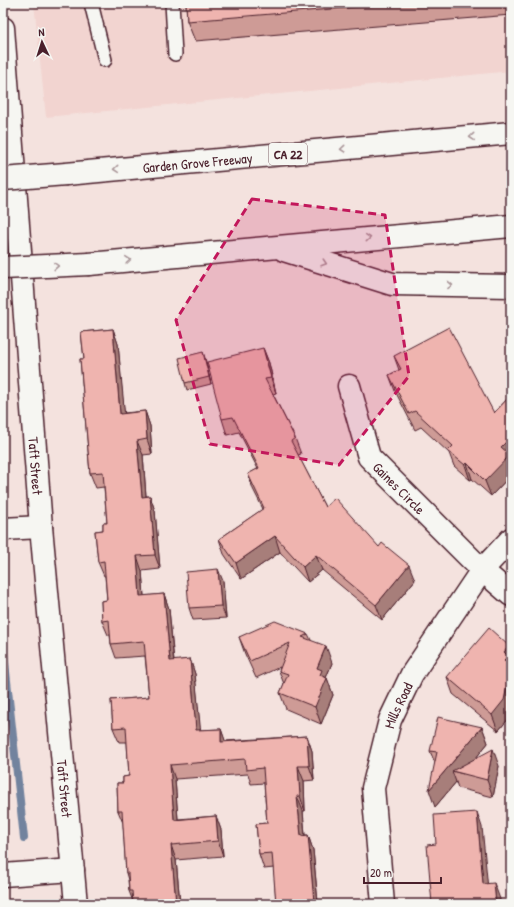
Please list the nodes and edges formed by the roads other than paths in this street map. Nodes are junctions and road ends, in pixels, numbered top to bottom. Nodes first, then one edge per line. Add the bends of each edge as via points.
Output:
1 (91, 3) edge
2 (172, 3) edge
3 (3, 39) edge
4 (175, 54) dead end
5 (105, 60) dead end
6 (511, 133) edge
7 (3, 179) edge
8 (511, 226) edge
9 (273, 247) junction
10 (3, 268) edge
11 (511, 286) edge
12 (349, 386) dead end
13 (41, 527) junction
14 (3, 529) edge
15 (511, 539) edge
16 (482, 570) junction
17 (511, 595) edge
18 (73, 870) junction
19 (6, 875) edge
20 (76, 904) edge
21 (383, 904) edge

1 - 5 lane
2 - 4 lane
3 - 13 main road, Taft Street
6 -> 7 main road, Garden Grove Freeway / CA 22, bridge
9 -> 8 main road
10 -> 9 main road, bridge via 89,264
9 -> 11 main road via 392,284
12 - 16 main road, Gaines Circle via 368,457
13 - 14 main road
13 - 18 main road, Taft Street
15 - 16 main road, Mills Road
16 - 17 main road, Gaines Circle
16 - 21 main road, Mills Road via 412,674 390,720 373,788
18 - 19 main road
18 - 20 main road, Taft Street

